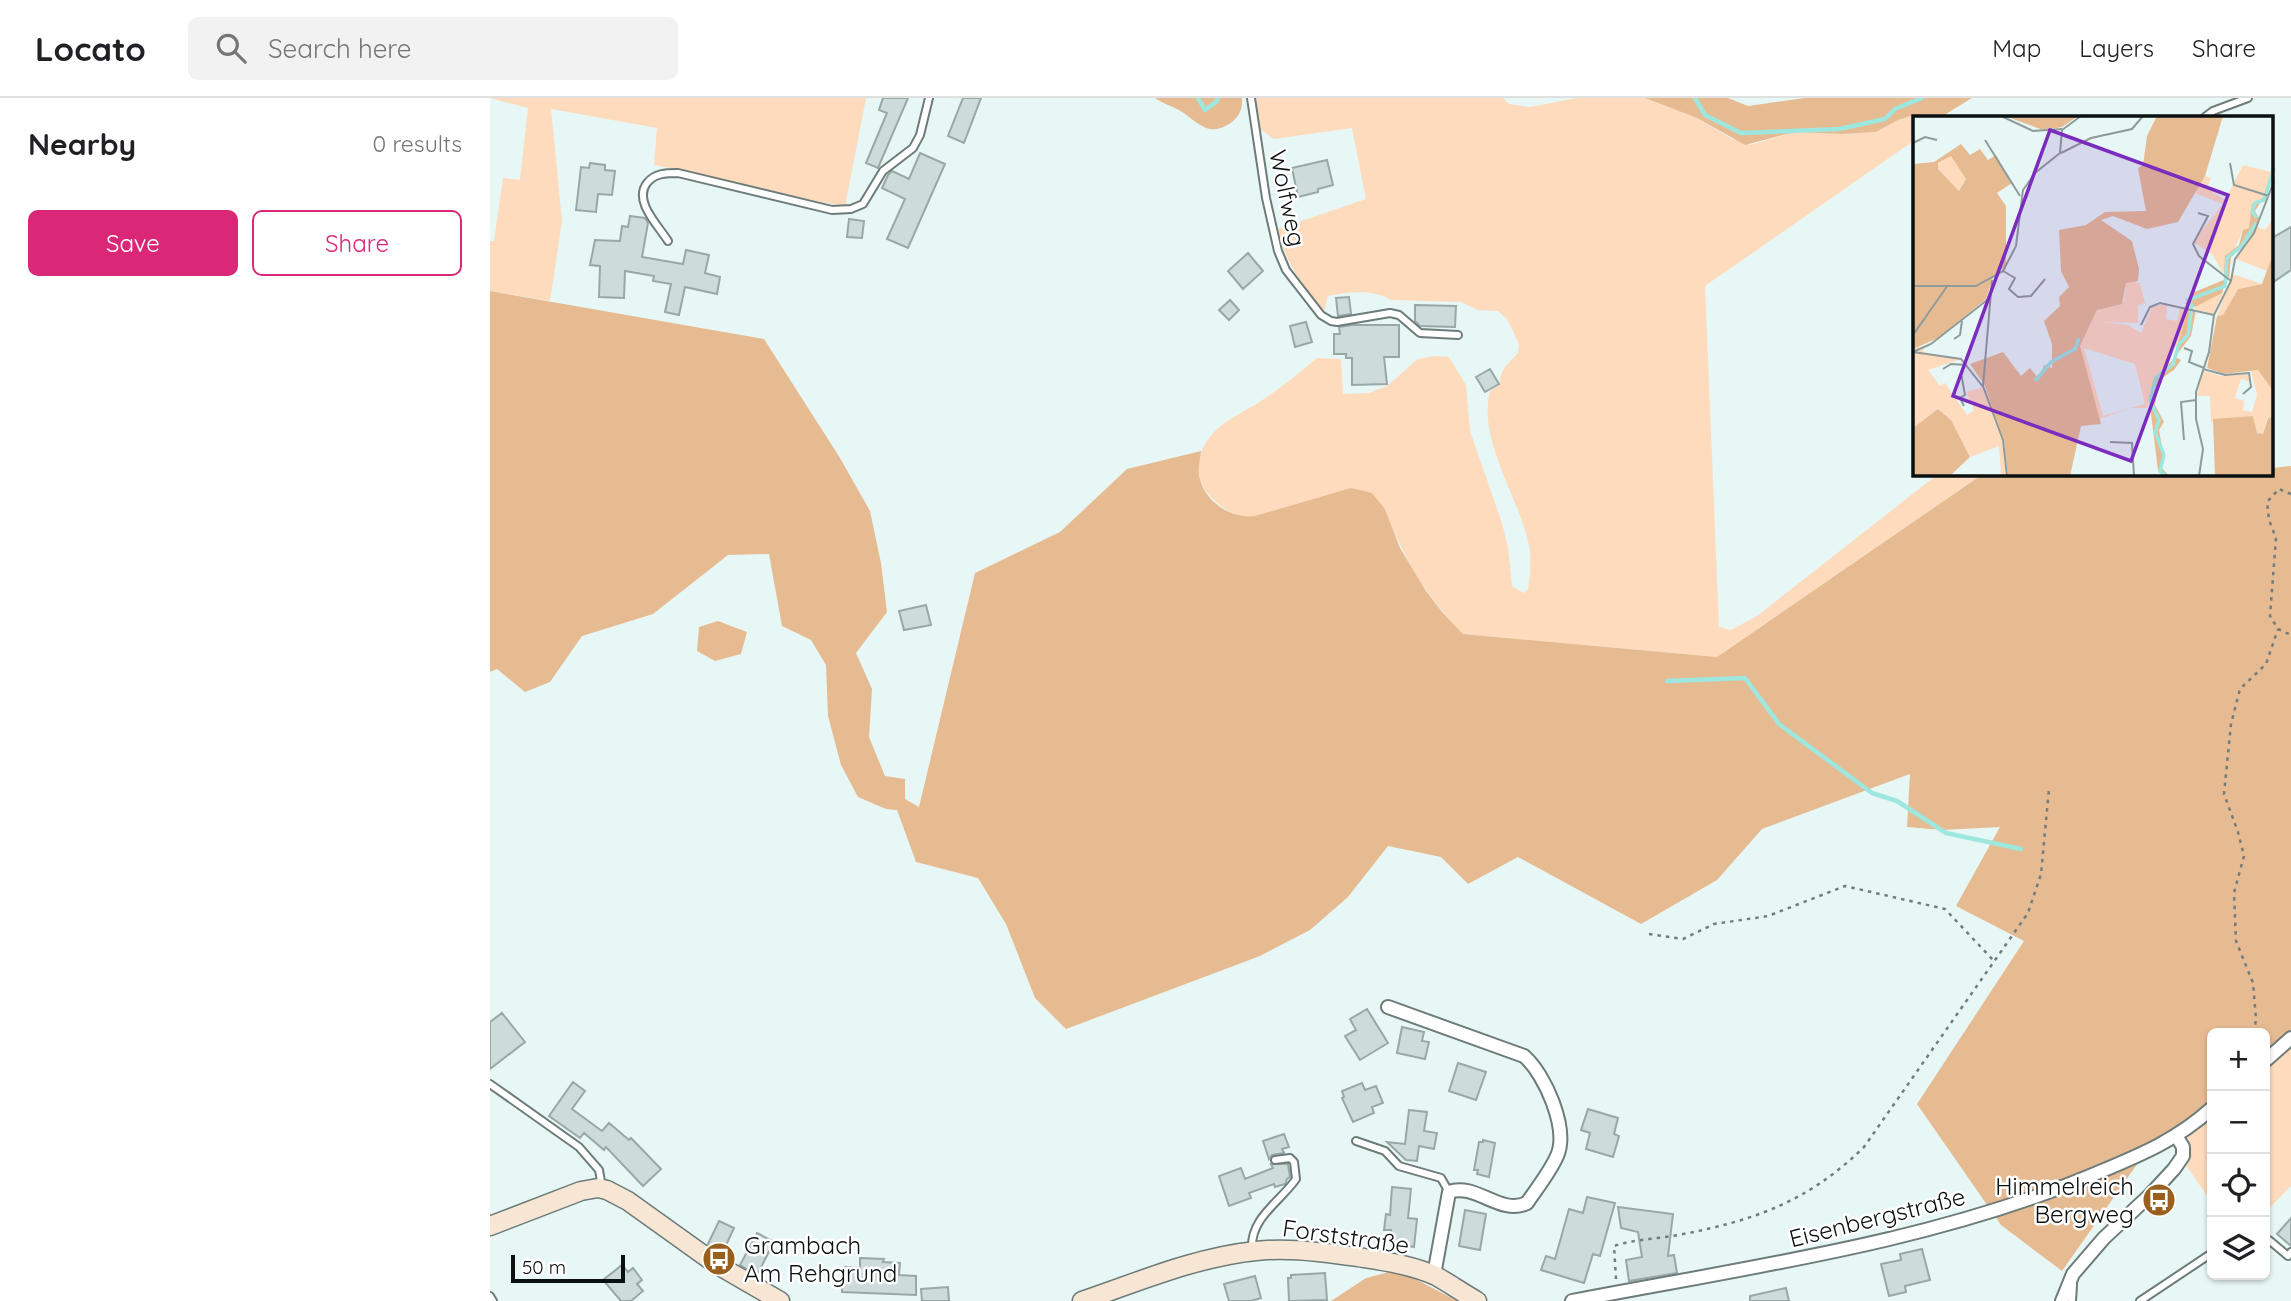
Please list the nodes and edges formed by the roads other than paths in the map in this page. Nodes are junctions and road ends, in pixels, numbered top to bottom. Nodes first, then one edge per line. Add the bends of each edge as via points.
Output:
1 (929, 98) edge
2 (1251, 98) edge
3 (2248, 98) edge
4 (2206, 116) edge
5 (668, 241) dead end
6 (1458, 335) dead end
7 (1388, 1007) dead end
8 (2291, 1038) edge
9 (2270, 1057) edge
10 (490, 1084) edge
11 (2207, 1112) edge
12 (2177, 1137) junction
13 (1356, 1141) dead end
14 (1275, 1160) dead end
15 (605, 1189) junction
16 (1449, 1192) junction
17 (490, 1226) edge
18 (2270, 1241) edge
19 (1252, 1251) junction
20 (2291, 1252) edge
21 (2207, 1256) edge
22 (2073, 1274) junction
23 (1434, 1275) junction
24 (1617, 1292) junction
25 (490, 1296) edge
26 (493, 1301) edge
27 (780, 1301) edge
28 (1082, 1301) edge
29 (1477, 1301) edge
30 (1572, 1301) edge
31 (1628, 1301) edge
32 (2062, 1301) edge
33 (2072, 1301) edge
34 (2140, 1301) edge

1 - 5 lane via 913,148 883,171 857,208 832,210 678,173 651,178 642,190 642,200
2 - 6 lane, Wolfweg via 1278,251 1286,270 1321,314 1337,321 1390,313 1420,333
3 - 4 lane
7 - 16 street via 1524,1056 1546,1083 1561,1142 1557,1157 1527,1203 1508,1206 1463,1189
8 - 9 street
10 - 15 lane via 579,1147 599,1170
11 - 12 street, Eisenbergstraße
12 - 22 street via 2183,1147 2174,1169
12 - 24 street, Eisenbergstraße via 2033,1198 1937,1226 1738,1271
13 - 16 lane via 1384,1151 1399,1166 1441,1178
14 - 19 lane via 1290,1158 1296,1179 1257,1225
15 - 17 street via 581,1191
15 - 27 street
16 - 23 street
18 - 20 lane via 2288,1256
19 - 23 street, Forststraße via 1314,1251
19 - 28 street, Forststraße via 1189,1265
21 - 34 lane
22 - 32 street
22 - 33 lane
23 - 29 street, Forststraße
24 - 30 street, Eisenbergstraße
24 - 31 street
25 - 26 lane

